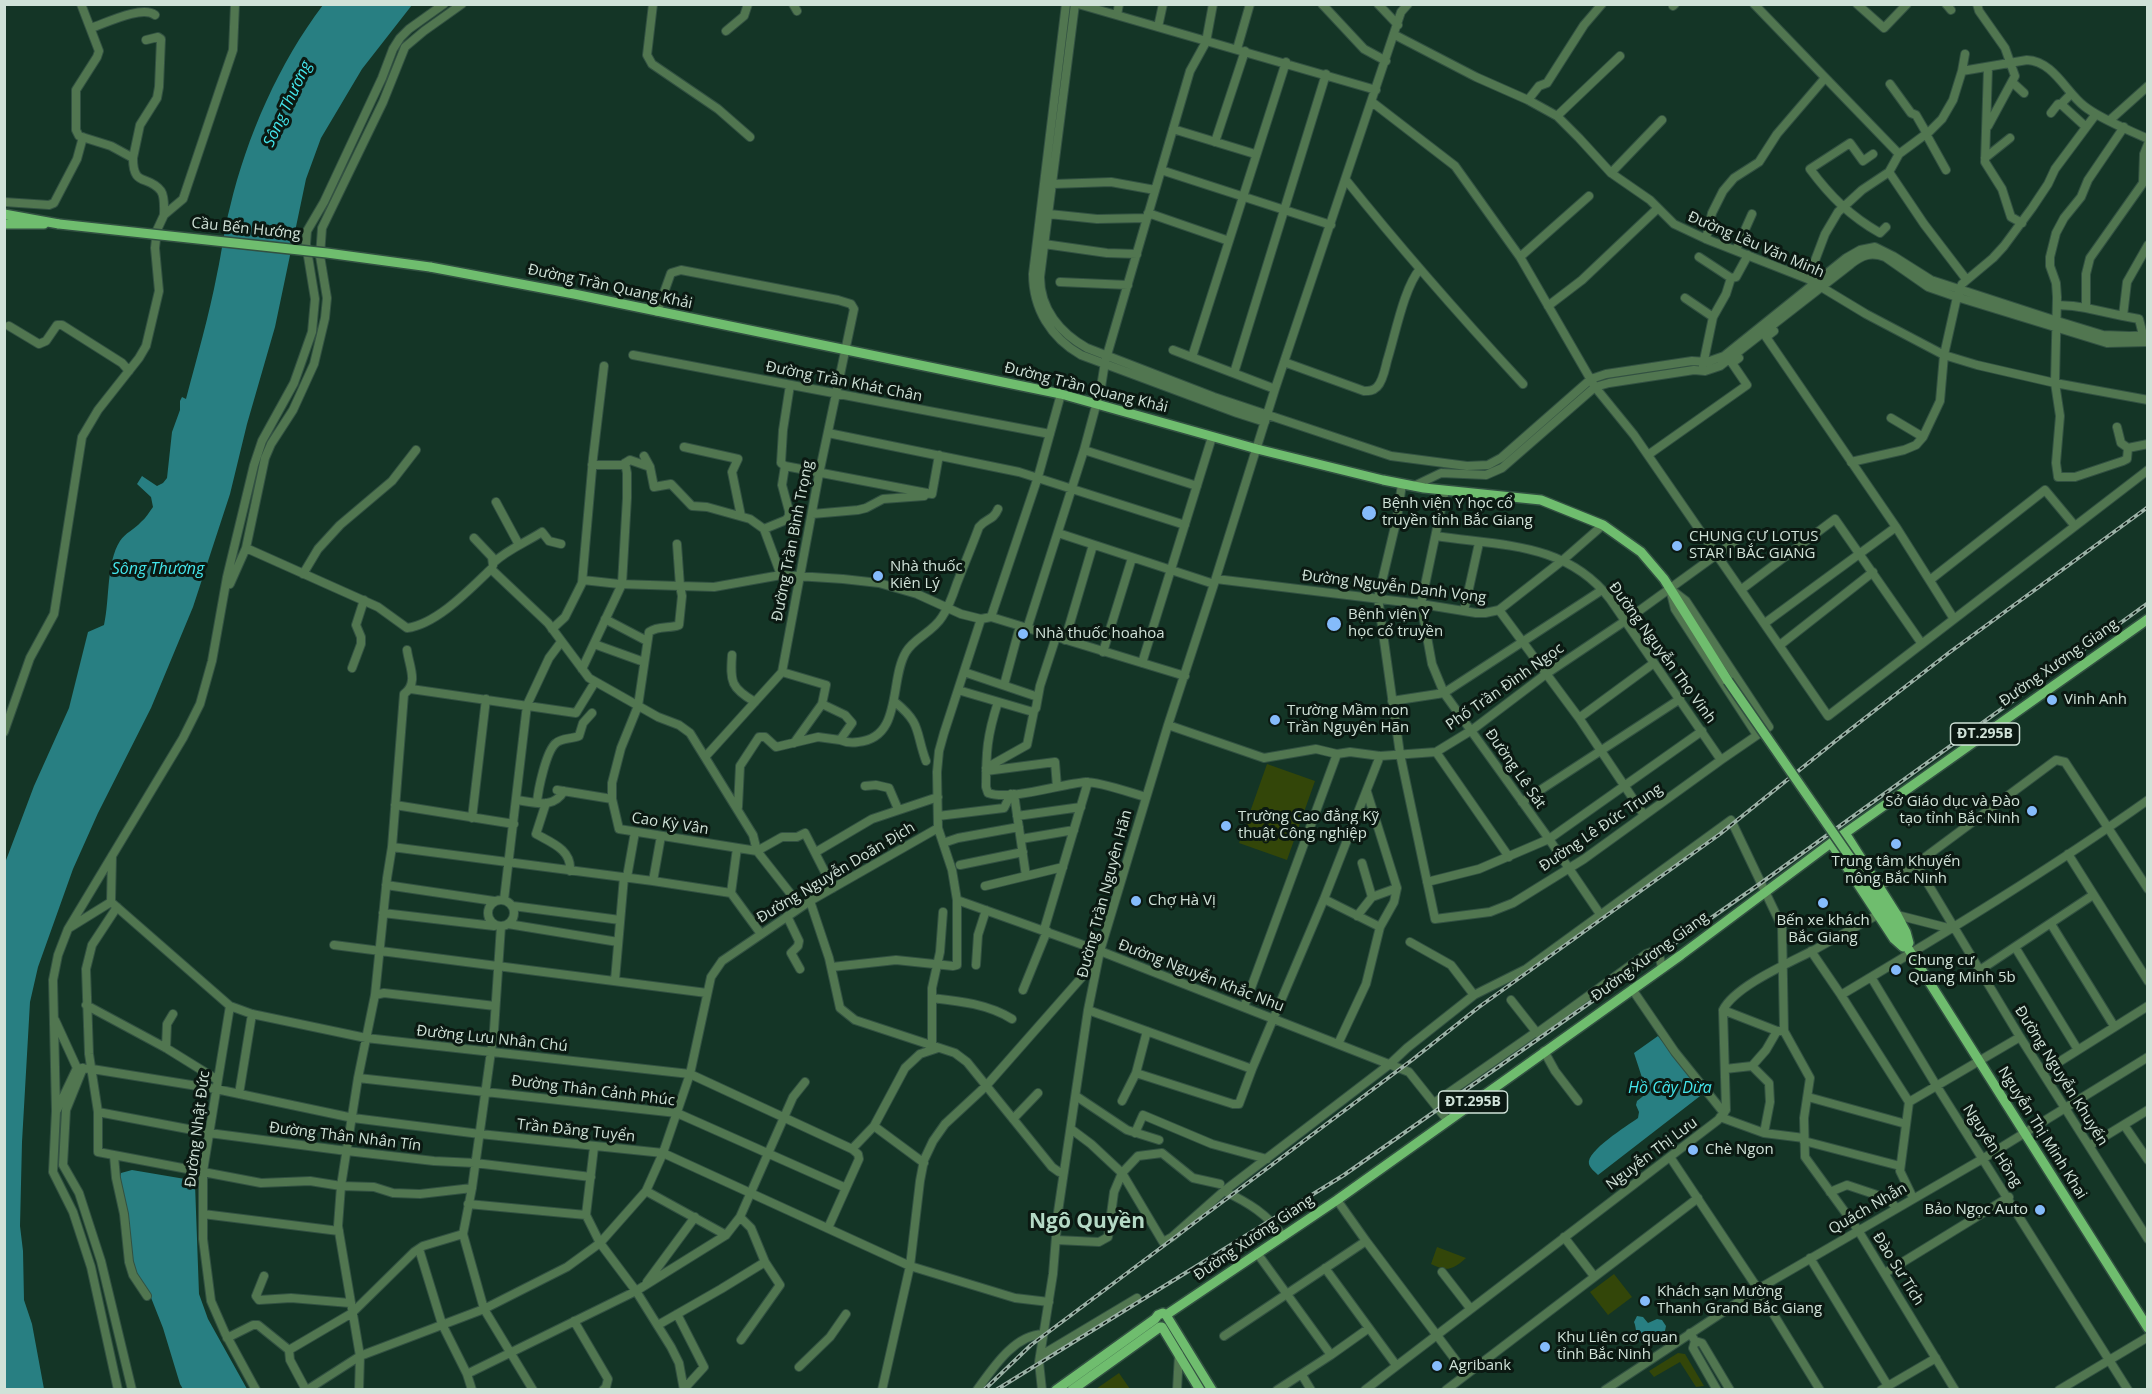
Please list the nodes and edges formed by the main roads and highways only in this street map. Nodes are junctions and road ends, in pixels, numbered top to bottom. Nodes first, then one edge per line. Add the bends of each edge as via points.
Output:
1 (4, 214) edge
2 (4, 224) edge
3 (59, 224) junction
4 (430, 267) joint
5 (2148, 618) edge
6 (1845, 833) junction
7 (1831, 843) junction
8 (1912, 954) junction
9 (1162, 1321) junction
10 (2148, 1328) edge
11 (1193, 1366) junction
12 (1056, 1389) edge
13 (1072, 1389) edge
14 (1200, 1389) edge
15 (1212, 1389) edge

1 - 3 main road
2 - 3 main road
3 - 4 main road, Cầu Bến Hướng, bridge
4 - 8 main road, Đường Trần Quang Khải, bridge via 1061,394 1257,449 1402,484 1541,500 1603,525 1641,552 1669,589
5 - 6 main road, Đường Xương Giang / ĐT.295B
6 - 7 main road, Đường Xương Giang / ĐT.295B
6 - 8 main road via 1906,932
7 - 8 main road via 1894,939
7 - 9 main road, Đường Xương Giang / ĐT.295B via 1448,1121
8 - 10 main road, Nguyễn Thị Minh Khai
9 - 11 main road
9 - 11 main road via 1179,1353
9 - 12 main road, Đường Xương Giang / ĐT.295B
9 - 13 main road, Đường Xương Giang / ĐT.295B
11 - 14 main road
11 - 15 main road

